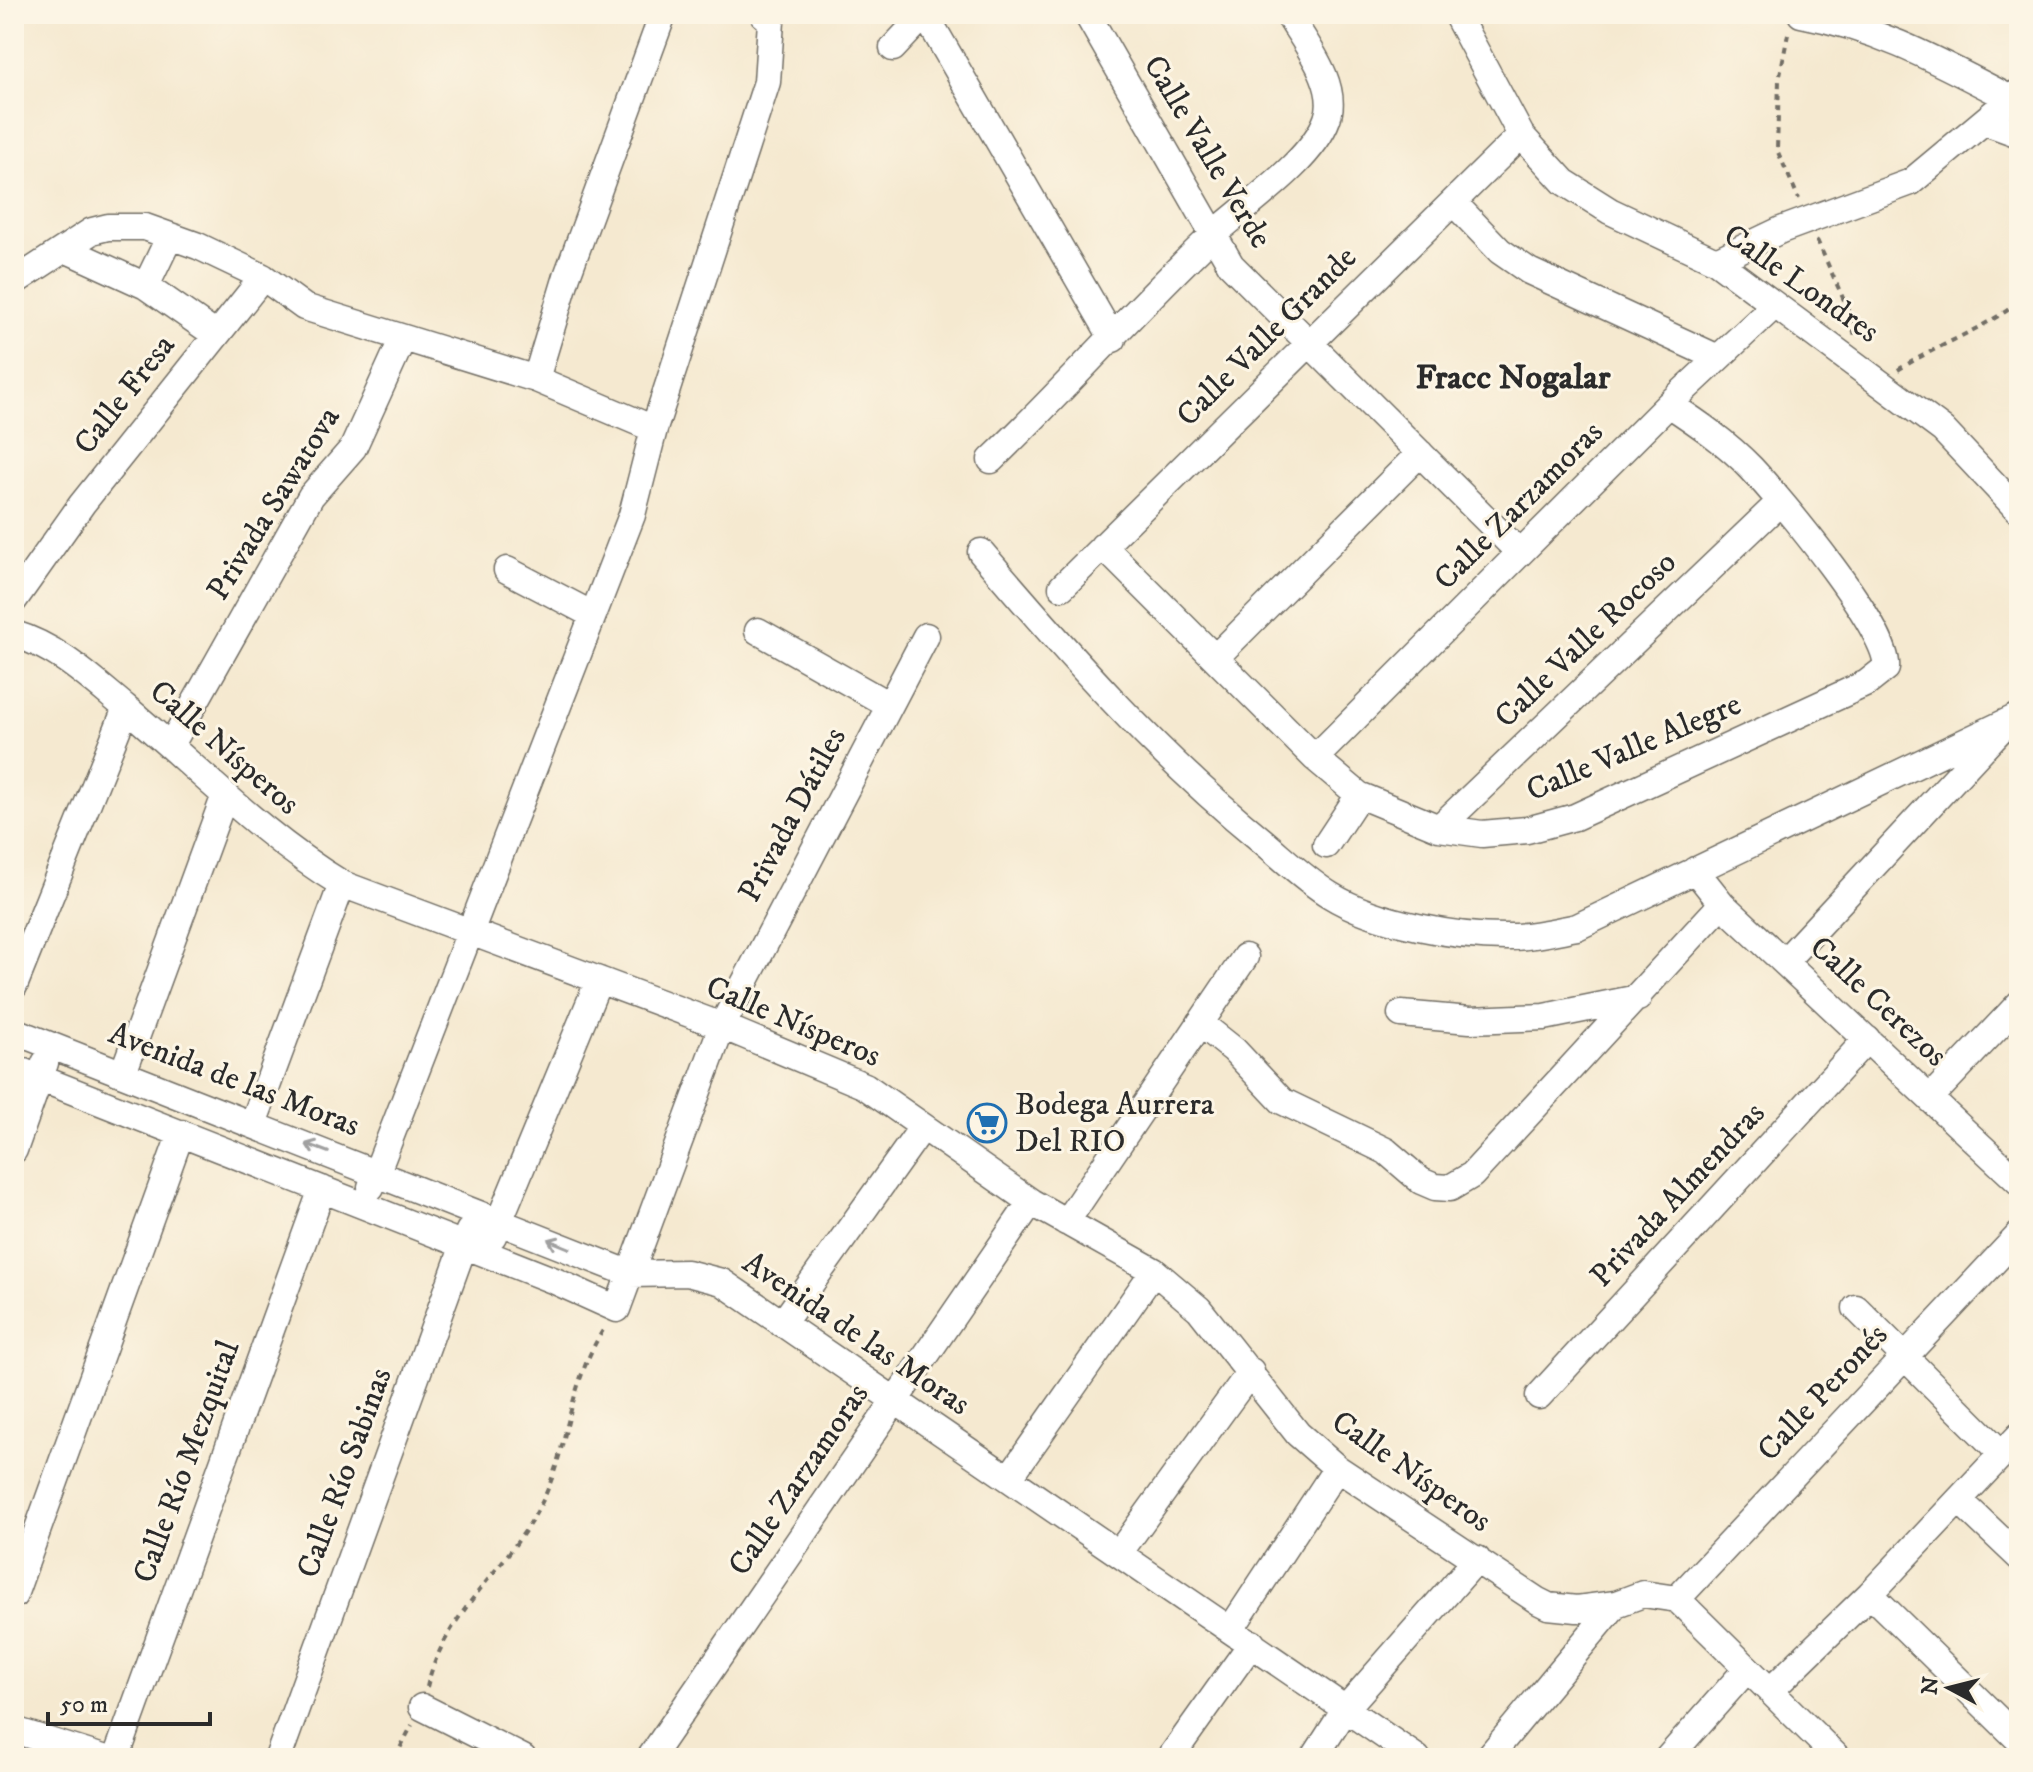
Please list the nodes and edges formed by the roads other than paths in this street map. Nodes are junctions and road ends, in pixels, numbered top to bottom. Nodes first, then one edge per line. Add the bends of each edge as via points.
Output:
1 (663, 14) edge
2 (763, 14) edge
3 (925, 14) edge
4 (1087, 14) edge
5 (1288, 14) edge
6 (1456, 14) edge
7 (1795, 22) edge
8 (893, 48) dead end
9 (2016, 96) edge
10 (1986, 122) junction
11 (2019, 134) edge
12 (1521, 135) junction
13 (1453, 202) junction
14 (170, 236) junction
15 (1212, 237) junction
16 (65, 249) junction
17 (1716, 261) junction
18 (263, 277) junction
19 (14, 282) edge
20 (146, 286) junction
21 (1774, 306) junction
22 (216, 335) junction
23 (403, 338) junction
24 (1113, 339) junction
25 (1310, 342) junction
26 (1718, 358) junction
27 (536, 379) junction
28 (1669, 404) junction
29 (654, 429) junction
30 (1420, 453) junction
31 (991, 460) dead end
32 (1780, 502) junction
33 (2019, 511) edge
34 (1103, 546) junction
35 (981, 552) dead end
36 (1520, 553) junction
37 (507, 570) dead end
38 (1062, 587) dead end
39 (14, 600) edge
40 (591, 614) junction
41 (758, 631) dead end
42 (14, 634) edge
43 (926, 636) dead end
44 (1215, 658) junction
45 (889, 705) junction
46 (126, 708) junction
47 (2017, 715) edge
48 (171, 745) junction
49 (1315, 758) junction
50 (225, 795) junction
51 (1359, 795) junction
52 (1439, 828) junction
53 (1326, 845) dead end
54 (1695, 870) junction
55 (342, 884) junction
56 (1722, 904) junction
57 (468, 932) junction
58 (1245, 957) dead end
59 (1784, 962) junction
60 (599, 980) junction
61 (14, 986) edge
62 (1638, 998) junction
63 (2019, 1004) edge
64 (1401, 1014) dead end
65 (1200, 1023) junction
66 (722, 1026) junction
67 (14, 1031) edge
68 (1867, 1039) junction
69 (52, 1046) junction
70 (14, 1068) edge
71 (123, 1073) junction
72 (40, 1078) junction
73 (1930, 1098) junction
74 (253, 1124) junction
75 (922, 1128) junction
76 (181, 1133) junction
77 (14, 1150) edge
78 (376, 1171) junction
79 (2019, 1182) edge
80 (322, 1189) junction
81 (1031, 1202) junction
82 (365, 1206) junction
83 (488, 1215) junction
84 (1066, 1222) junction
85 (2019, 1235) edge
86 (474, 1250) junction
87 (1154, 1271) junction
88 (631, 1274) junction
89 (1856, 1308) dead end
90 (782, 1324) junction
91 (1904, 1357) junction
92 (1251, 1371) junction
93 (1539, 1396) dead end
94 (894, 1400) junction
95 (2010, 1445) edge
96 (1337, 1468) junction
97 (1009, 1478) junction
98 (1959, 1500) junction
99 (1119, 1553) junction
100 (2019, 1557) edge
101 (1477, 1559) junction
102 (1870, 1594) junction
103 (14, 1595) edge
104 (1677, 1599) junction
105 (1616, 1604) junction
106 (1242, 1636) junction
107 (1747, 1669) junction
108 (1770, 1691) junction
109 (422, 1707) road end
110 (1347, 1707) junction
111 (14, 1730) edge
112 (2019, 1740) edge
113 (103, 1758) edge
114 (116, 1758) edge
115 (278, 1758) edge
116 (523, 1758) edge
117 (650, 1758) edge
118 (1170, 1758) edge
119 (1314, 1758) edge
120 (1417, 1758) edge
121 (1488, 1758) edge
122 (1668, 1758) edge
123 (1838, 1758) edge

1 - 27 street via 567,276
2 - 29 street via 771,21 772,33 767,82
3 - 8 street
3 - 24 street
4 - 15 street, Calle Valle Verde
5 - 15 street via 1323,76 1330,106 1327,119 1292,165
6 - 12 street, Calle Londres
7 - 9 street via 1857,25
9 - 10 street
10 - 11 street
10 - 17 street via 1911,182
12 - 13 street, Calle Valle Grande
12 - 17 street, Calle Londres via 1547,166 1587,197
13 - 25 street, Calle Valle Grande
13 - 26 street via 1500,251 1529,271
14 - 16 street via 145,227 108,227
14 - 18 street
14 - 20 street
15 - 24 street
15 - 25 street, Calle Valle Verde via 1231,265
16 - 19 street
16 - 20 street, Calle Fresa
17 - 21 street, Calle Londres
18 - 22 street
18 - 23 street via 304,307
20 - 22 street, Calle Fresa
21 - 26 street, Calle Zarzamoras
21 - 33 street, Calle Londres via 1943,430
22 - 39 street, Calle Fresa via 82,504
23 - 27 street
23 - 48 street, Privada Sawatova via 353,448 311,496
24 - 31 street
25 - 30 street, Calle Valle Verde
25 - 34 street, Calle Valle Grande
26 - 28 street, Calle Zarzamoras
27 - 29 street
28 - 32 street, Calle Valle Alegre via 1739,457
28 - 36 street, Calle Zarzamoras
29 - 40 street via 632,515
30 - 36 street, Calle Valle Verde
30 - 44 street
32 - 52 street, Calle Valle Rocoso
32 - 52 street, Calle Valle Alegre via 1876,629 1886,654 1881,675 1575,817 1527,830 1482,834
34 - 38 street, Calle Valle Grande
34 - 44 street, Calle Valle Alegre
35 - 54 street via 1044,627 1200,789 1331,896 1423,927 1512,937 1577,927
36 - 49 street, Calle Zarzamoras
37 - 40 street
40 - 57 street
41 - 45 street
42 - 46 street, Calle Nísperos via 61,656
43 - 45 street, Privada Dátiles
44 - 49 street, Calle Valle Alegre
45 - 66 street, Privada Dátiles
46 - 48 street, Calle Nísperos
46 - 61 street
47 - 54 street
47 - 59 street
48 - 50 street, Calle Nísperos
49 - 51 street, Calle Valle Alegre
50 - 55 street, Calle Nísperos via 308,864
50 - 71 street
51 - 52 street, Calle Valle Alegre
51 - 53 street
54 - 56 street, Calle Cerezos
55 - 57 street, Calle Nísperos
55 - 74 street
56 - 59 street, Calle Cerezos
56 - 62 street
57 - 60 street, Calle Nísperos
57 - 78 street
58 - 65 street
59 - 68 street, Calle Cerezos
60 - 66 street, Calle Nísperos
60 - 83 street, Calle Río Sabinas
62 - 64 street via 1544,1017 1470,1020
62 - 65 street via 1472,1175 1450,1188 1421,1181 1386,1151 1282,1101
63 - 73 street
65 - 84 street
66 - 75 street, Calle Nísperos via 865,1086
66 - 88 street, Privada Dátiles
67 - 69 street, Avenida de las Moras
68 - 73 street, Calle Cerezos
68 - 93 street, Privada Almendras
69 - 71 street, Avenida de las Moras
69 - 72 street
70 - 72 street
71 - 74 street, Avenida de las Moras
72 - 76 street
72 - 77 street
73 - 79 street, Calle Cerezos
78 -> 74 street, Avenida de las Moras
75 - 81 street, Calle Nísperos
75 - 90 street
76 - 80 street
76 - 103 street
78 - 82 street
78 - 83 street, Avenida de las Moras
80 - 82 street
80 - 114 street, Calle Río Mezquital
81 - 84 street, Calle Nísperos
81 - 94 street, Calle Zarzamoras
82 - 86 street
83 - 86 street, Calle Río Sabinas
88 -> 83 street, Avenida de las Moras
84 - 87 street, Calle Nísperos
85 - 91 street, Calle Peronés
86 - 88 street, Privada Dátiles via 617,1309
86 - 115 street, Calle Río Sabinas
87 - 92 street, Calle Nísperos via 1199,1309
87 - 97 street
88 - 90 street, Avenida de las Moras via 708,1277
89 - 91 street
90 - 94 street, Avenida de las Moras
91 - 95 street
91 - 104 street, Calle Peronés
92 - 96 street, Calle Nísperos via 1298,1434
92 - 99 street
94 - 97 street, Avenida de las Moras
94 - 117 street, Calle Zarzamoras
95 - 98 street
96 - 101 street, Calle Nísperos
96 - 106 street
97 - 99 street, Avenida de las Moras
98 - 100 street
98 - 102 street
99 - 106 street, Avenida de las Moras
101 - 105 street, Calle Nísperos via 1548,1606
101 - 110 street
102 - 108 street
102 - 112 street
104 - 105 street, Calle Nísperos via 1643,1594
104 - 107 street
105 - 121 street
106 - 110 street, Avenida de las Moras
106 - 118 street
107 - 108 street
107 - 122 street
108 - 123 street
109 - 116 street
110 - 119 street
110 - 120 street, Avenida de las Moras
111 - 113 street

